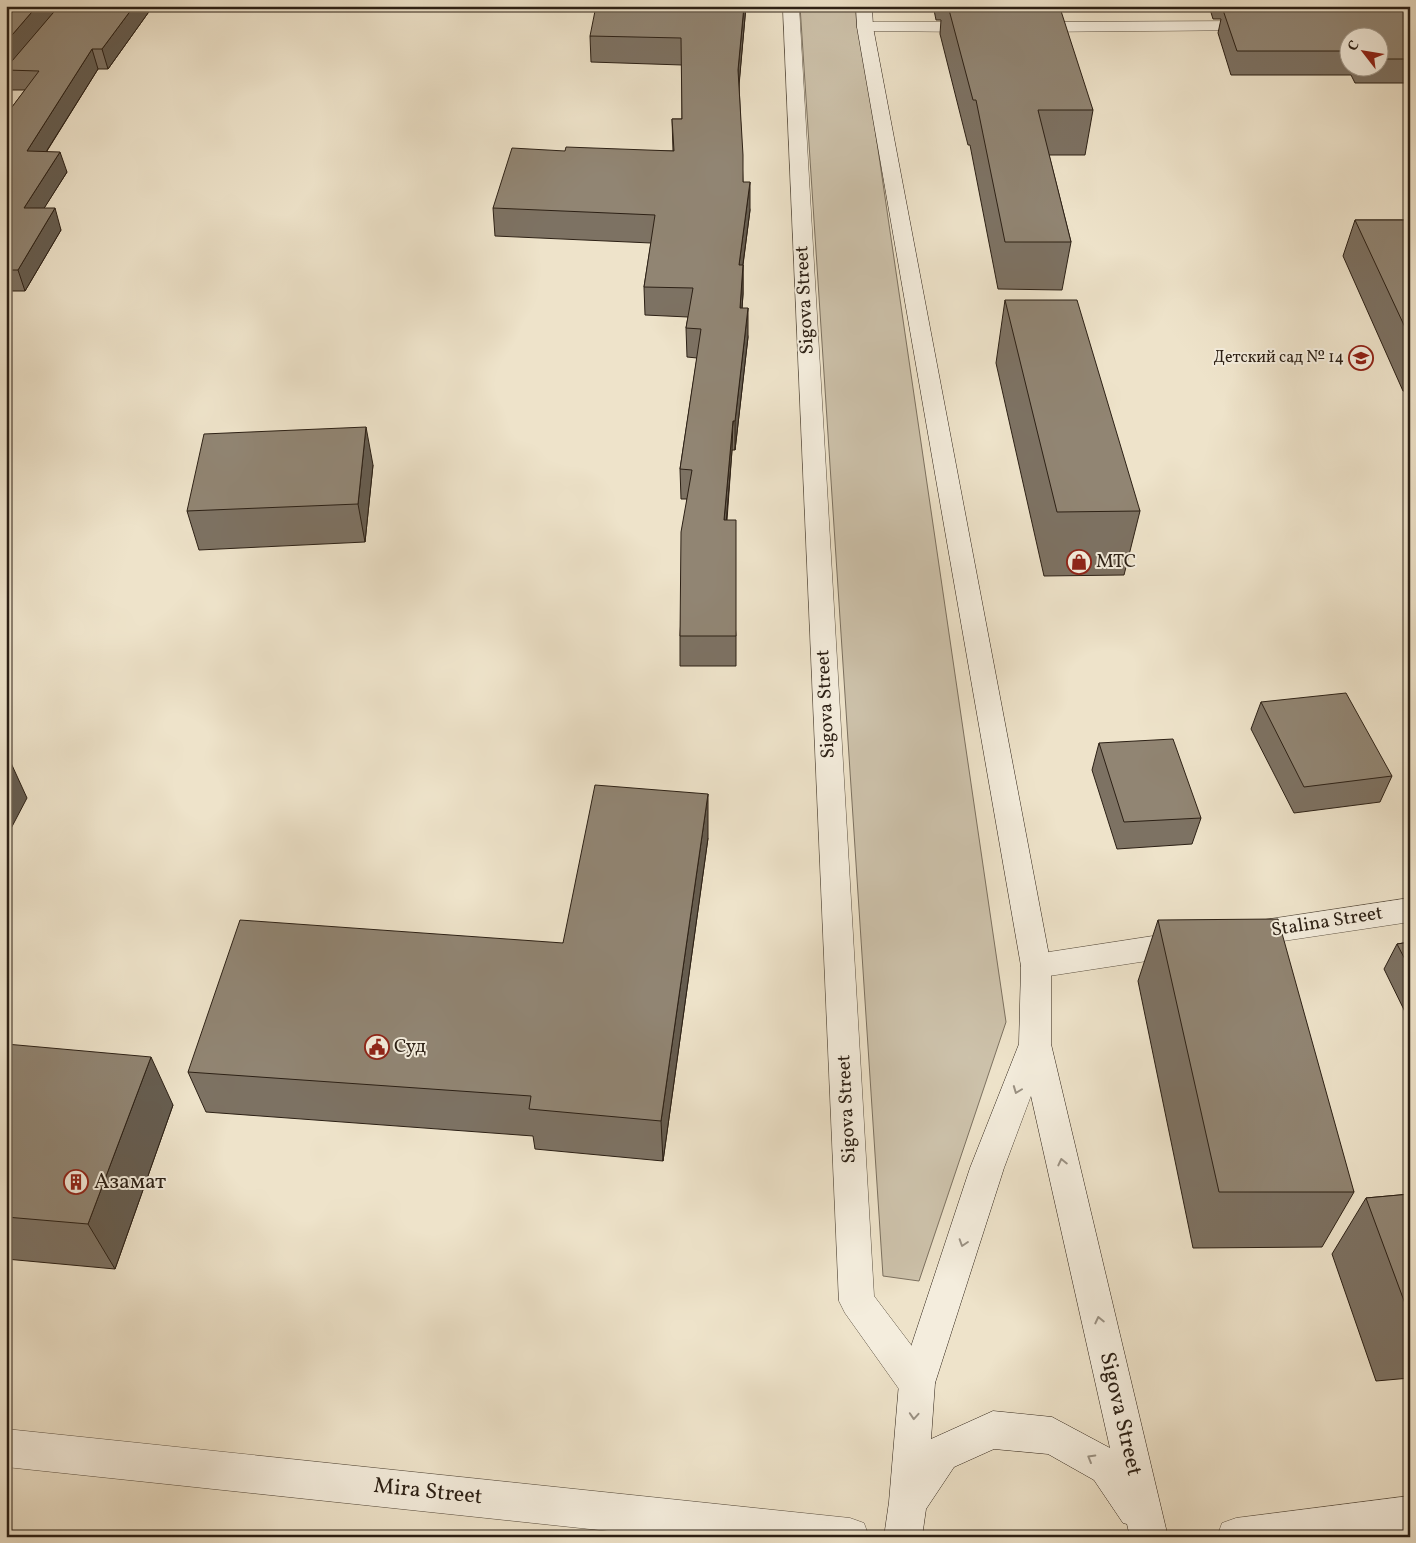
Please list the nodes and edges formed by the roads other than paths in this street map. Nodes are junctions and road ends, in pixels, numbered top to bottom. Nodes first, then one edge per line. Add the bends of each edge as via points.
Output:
1 (791, 6) edge
2 (864, 17) edge
3 (1271, 26) edge
4 (994, 27) edge
5 (1014, 27) edge
6 (1410, 910) edge
7 (1036, 966) junction
8 (1035, 1044) junction
9 (917, 1382) junction
10 (6, 1448) edge
11 (1410, 1515) edge
12 (905, 1519) edge
13 (1147, 1529) edge
14 (850, 1537) edge
15 (1236, 1537) edge

1 - 9 street, Sigova Street via 857,1301
2 - 4 street
2 - 7 street, Sigova Street
3 - 5 street
6 - 7 street, Stalina Street
7 - 8 street, Sigova Street
8 -> 9 street, Sigova Street via 987,1168
13 -> 8 street, Sigova Street
9 -> 12 street, Sigova Street
10 - 14 street, Mira Street
11 - 15 street
13 -> 12 street, Sigova Street via 1106,1467 1052,1436 993,1430 941,1454

